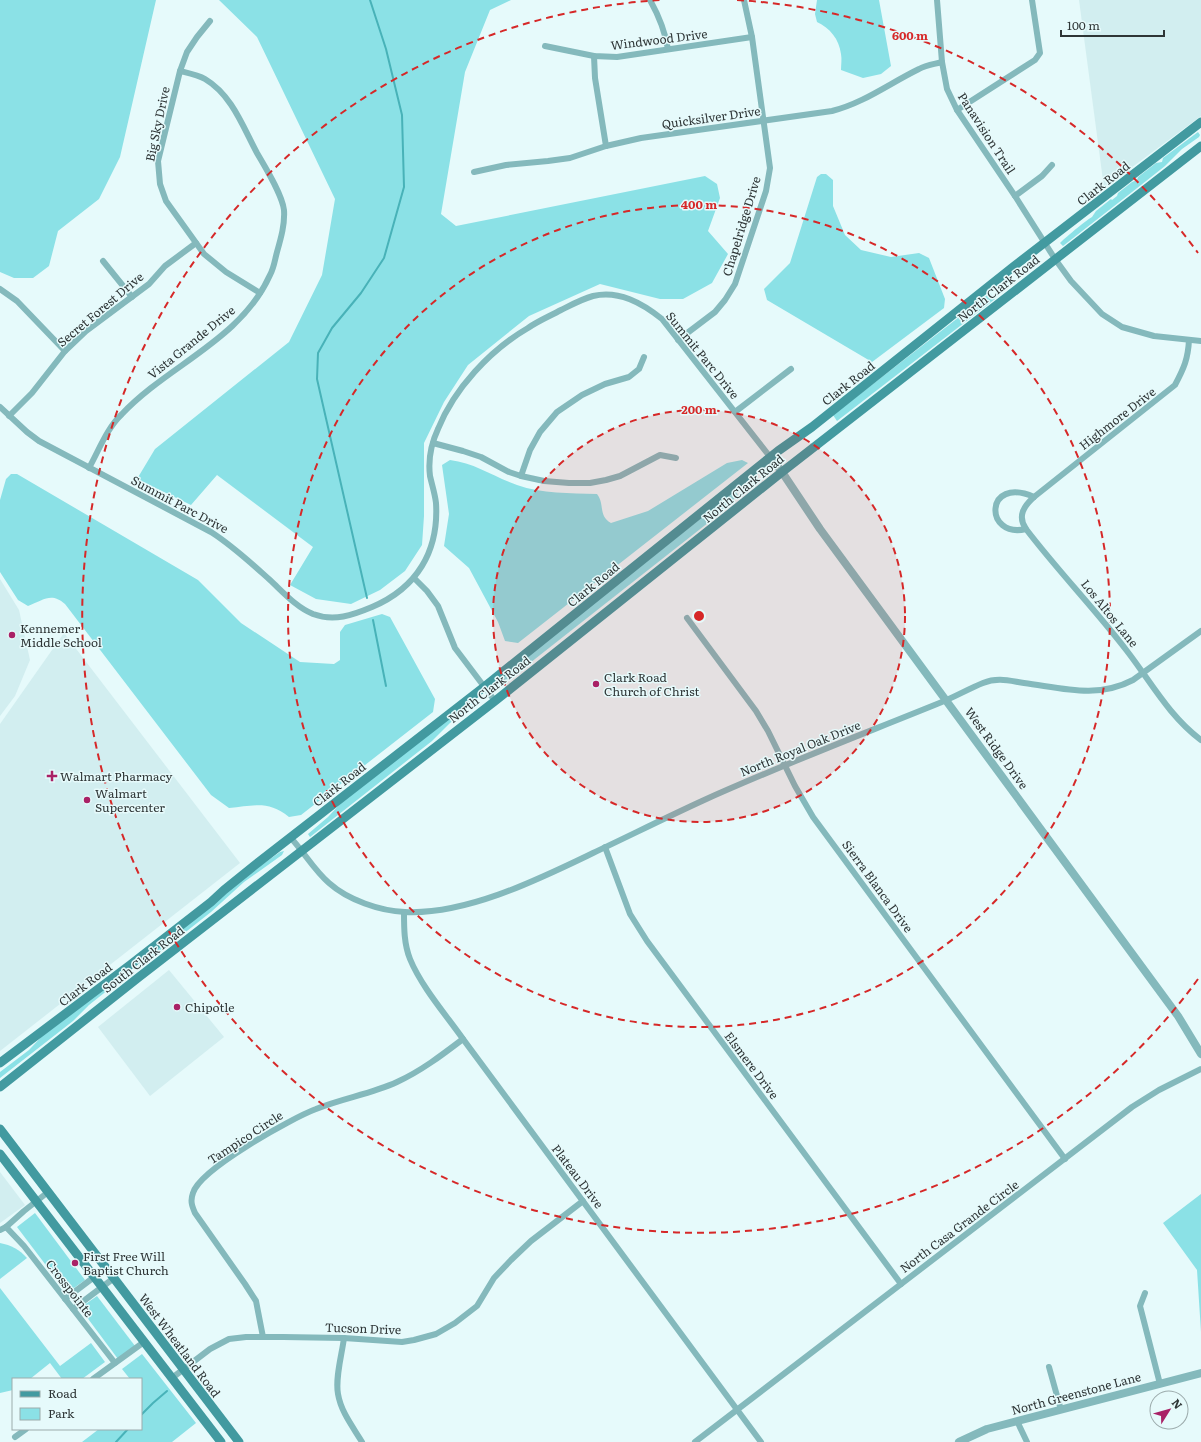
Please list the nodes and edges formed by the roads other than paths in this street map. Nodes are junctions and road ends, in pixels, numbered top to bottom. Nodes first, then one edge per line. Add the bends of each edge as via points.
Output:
1 (650, 0) edge
2 (744, 0) edge
3 (937, 0) edge
4 (1032, 0) edge
5 (210, 21) dead end
6 (752, 37) junction
7 (545, 46) dead end
8 (668, 49) junction
9 (594, 56) junction
10 (942, 62) junction
11 (180, 71) junction
12 (956, 110) junction
13 (764, 121) junction
14 (1201, 122) edge
15 (606, 146) junction
16 (1201, 146) edge
17 (1052, 165) dead end
18 (474, 172) dead end
19 (1015, 196) junction
20 (196, 243) junction
21 (1045, 243) junction
22 (1055, 259) junction
23 (103, 261) dead end
24 (0, 289) edge
25 (260, 293) junction
26 (132, 297) junction
27 (678, 340) junction
28 (1189, 340) junction
29 (1201, 341) edge
30 (65, 351) junction
31 (644, 357) dead end
32 (791, 369) dead end
33 (0, 407) edge
34 (735, 412) junction
35 (9, 416) junction
36 (432, 443) junction
37 (676, 458) dead end
38 (771, 458) junction
39 (89, 468) junction
40 (782, 472) junction
41 (521, 476) junction
42 (1034, 497) junction
43 (1026, 529) junction
44 (414, 578) junction
45 (687, 618) dead end
46 (1201, 631) edge
47 (1143, 674) junction
48 (484, 686) junction
49 (495, 700) junction
50 (947, 700) junction
51 (1201, 740) edge
52 (784, 765) junction
53 (290, 837) junction
54 (605, 847) junction
55 (302, 850) junction
56 (404, 912) junction
57 (130, 965) junction
58 (139, 977) junction
59 (463, 1039) junction
60 (1201, 1054) edge
61 (0, 1063) edge
62 (1201, 1070) edge
63 (0, 1087) edge
64 (0, 1129) edge
65 (0, 1154) edge
66 (1065, 1159) junction
67 (48, 1192) junction
68 (36, 1201) junction
69 (583, 1201) junction
70 (6, 1227) junction
71 (0, 1230) edge
72 (106, 1268) junction
73 (94, 1277) junction
74 (114, 1278) junction
75 (901, 1284) junction
76 (102, 1287) junction
77 (1145, 1293) dead end
78 (65, 1299) junction
79 (73, 1309) junction
80 (263, 1337) junction
81 (344, 1338) junction
82 (144, 1342) junction
83 (115, 1363) junction
84 (1049, 1367) dead end
85 (183, 1369) junction
86 (1201, 1373) edge
87 (95, 1378) edge
88 (172, 1378) junction
89 (1160, 1384) junction
90 (737, 1409) junction
91 (1061, 1410) junction
92 (1017, 1421) junction
93 (25, 1430) edge
94 (15, 1437) dead end
95 (221, 1442) edge
96 (239, 1442) edge
97 (362, 1442) edge
98 (695, 1442) edge
99 (761, 1442) edge
100 (959, 1442) edge
101 (1027, 1442) edge

1 - 8 street via 659,16
2 - 6 street, Chapelridge Drive
3 - 10 street, Panavision Trail
4 - 12 street via 1040,53 1035,60
5 - 11 street, Big Sky Drive via 187,52
6 - 8 street, Windwood Drive
6 - 13 street, Chapelridge Drive
7 - 9 street, Windwood Drive
8 - 9 street, Windwood Drive via 617,57
9 - 15 street
10 - 12 street, Panavision Trail via 947,89
10 - 13 street, Quicksilver Drive via 920,68 845,107
11 - 20 street, Big Sky Drive via 158,162 160,184 166,201
11 - 25 street, Vista Grande Drive via 205,79 220,90 232,105 276,188 284,209 283,232 271,274
12 - 19 street, Panavision Trail
13 - 15 street, Quicksilver Drive via 641,138
13 - 27 street, Chapelridge Drive via 770,168 766,191 735,284 715,312
14 - 21 main road, Clark Road
15 - 18 street, Quicksilver Drive via 570,158 506,165
16 - 22 main road, North Clark Road
17 - 19 street via 1042,176
19 - 21 street, Panavision Trail
20 - 25 street, Big Sky Drive via 216,264
20 - 26 street, Secret Forest Drive via 165,266 149,284
21 - 22 street
21 - 38 main road, Clark Road
22 - 28 street via 1092,304 1122,327 1154,336
22 - 40 main road, North Clark Road
23 - 26 street
24 - 30 street via 17,301
25 - 39 street, Vista Grande Drive via 227,331 120,415
26 - 30 street, Secret Forest Drive via 86,331
27 - 34 street, Summit Parc Drive
27 - 36 street, Summit Parc Drive via 662,319 633,300 606,295 580,301 528,328 485,360 458,394
28 - 29 street
28 - 42 street, Highmore Drive via 1188,355 1175,385
30 - 35 street, Secret Forest Drive via 32,393
31 - 41 street via 640,369 630,377 582,394 557,412 540,432 530,450
32 - 34 street
33 - 35 street, Summit Parc Drive
34 - 38 street, Summit Parc Drive
35 - 39 street, Summit Parc Drive via 39,441
36 - 41 street via 482,457
36 - 44 street, Summit Parc Drive via 429,460 436,523 433,543
37 - 41 street via 660,455 620,476 590,483 544,481
38 - 40 street, West Ridge Drive
38 - 48 main road, Clark Road
39 - 44 street, Summit Parc Drive via 218,536 235,548 293,602 315,614 327,617 353,615 390,598
40 - 49 main road, North Clark Road
40 - 50 street, West Ridge Drive via 820,529
42 - 43 street, Los Altos Lane via 1025,505 1021,514
42 - 43 street via 1024,492 1010,492 998,500 994,509 997,518 1005,527
43 - 47 street, Los Altos Lane via 1115,636
44 - 48 street via 438,606 455,648
45 - 52 street, Sierra Blanca Drive via 756,711
46 - 47 street, North Royal Oak Drive
47 - 50 street, North Royal Oak Drive via 1124,685 1094,692 1000,679 985,682
47 - 51 street, Los Altos Lane via 1164,704
48 - 49 street
48 - 53 main road, Clark Road
49 - 55 main road, North Clark Road
50 - 52 street, North Royal Oak Drive
50 - 60 street, West Ridge Drive via 1178,1016
52 - 54 street, North Royal Oak Drive
52 - 66 street, Sierra Blanca Drive via 813,817
53 - 55 street, North Royal Oak Drive
53 - 57 main road, Clark Road
54 - 56 street, North Royal Oak Drive via 537,880 474,902 431,912
54 - 75 street, Elsmere Drive via 630,914 647,941
55 - 56 street, North Royal Oak Drive via 329,884 343,893 358,902
55 - 58 main road, South Clark Road
56 - 59 street, Plateau Drive via 403,933 410,958 424,984
57 - 58 main road
57 - 61 main road, Clark Road
58 - 63 main road, South Clark Road
59 - 69 street, Plateau Drive
59 - 80 street, Tampico Circle via 441,1057 397,1082 373,1092 317,1108 274,1129 222,1164 200,1182 193,1192 191,1203 195,1213 256,1301
62 - 66 street, North Casa Grande Circle via 1159,1090 1139,1103
64 - 67 main road, West Wheatland Road
65 - 68 main road
66 - 75 street, North Casa Grande Circle
67 - 68 street
67 - 72 main road, West Wheatland Road
68 - 70 street
68 - 73 main road
69 - 81 street, Tucson Drive via 531,1241 511,1260 494,1278 477,1306 436,1334 402,1342
69 - 90 street, Plateau Drive
70 - 71 street
70 - 78 street, Crosspointe
72 - 73 street
72 - 74 main road, West Wheatland Road
73 - 76 main road
73 - 78 street
74 - 76 street
74 - 85 main road, West Wheatland Road
75 - 90 street, North Casa Grande Circle
76 - 79 street
76 - 82 main road
77 - 89 street via 1140,1306
78 - 79 street, Crosspointe
79 - 83 street, Crosspointe
80 - 81 street, Tucson Drive
80 - 85 street, Tucson Drive via 228,1339
81 - 97 street via 338,1374 338,1393 347,1418
82 - 83 street
82 - 88 main road
83 - 87 street
84 - 91 street
85 - 88 street, Tucson Drive
85 - 96 main road, West Wheatland Road
86 - 89 street, North Greenstone Lane
88 - 95 main road
89 - 91 street, North Greenstone Lane
90 - 98 street, North Casa Grande Circle
90 - 99 street, Plateau Drive
91 - 92 street, North Greenstone Lane
92 - 100 street, North Greenstone Lane via 987,1429
92 - 101 street
93 - 94 street

